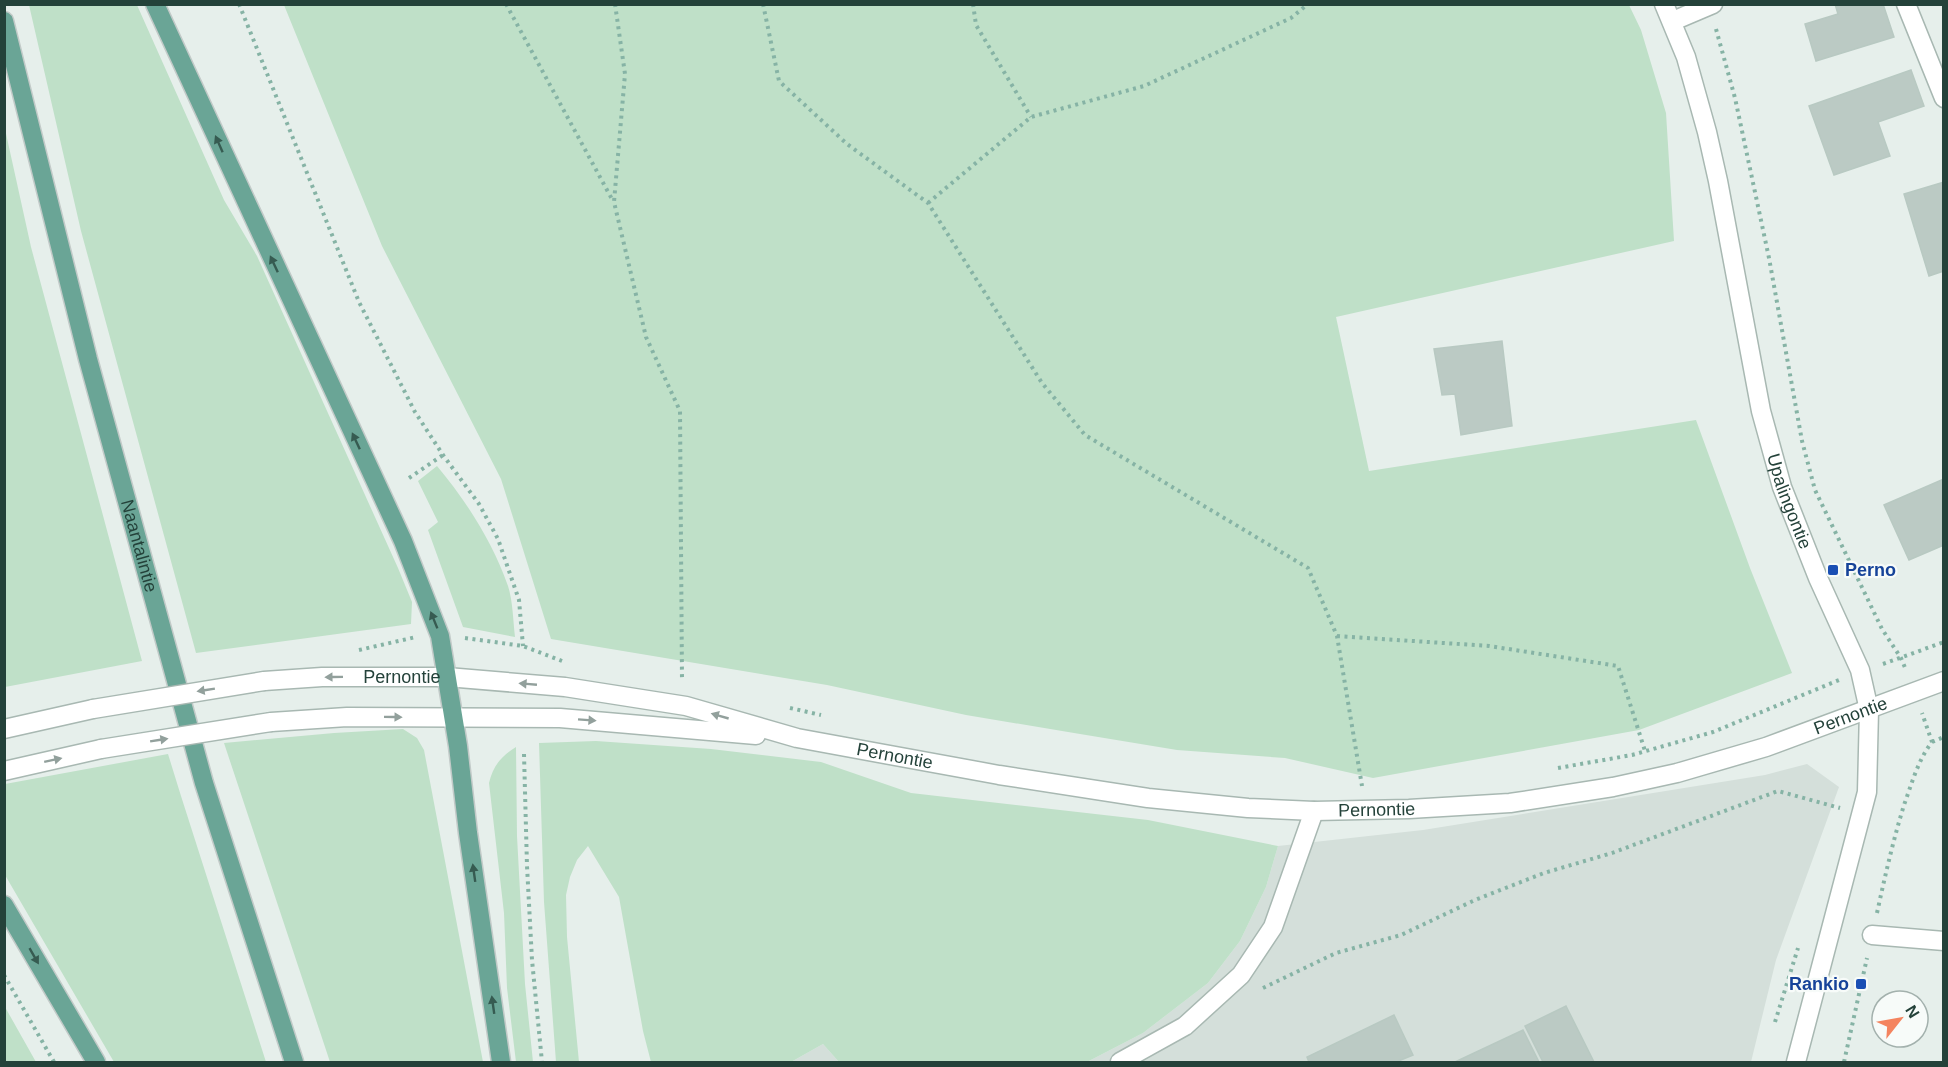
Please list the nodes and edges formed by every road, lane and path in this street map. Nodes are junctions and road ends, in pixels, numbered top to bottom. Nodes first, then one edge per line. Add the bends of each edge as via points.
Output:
1 (155, 4) edge
2 (239, 4) edge
3 (506, 4) edge
4 (615, 4) edge
5 (763, 4) edge
6 (973, 4) edge
7 (1308, 4) edge
8 (1664, 4) edge
9 (1713, 4) edge
10 (1906, 4) edge
11 (4, 21) edge
12 (1673, 21) junction
13 (1944, 98) edge
14 (1031, 117) junction
15 (614, 202) junction
16 (928, 203) junction
17 (443, 455) junction
18 (409, 478) dead end
19 (440, 636) junction
20 (1337, 636) junction
21 (1944, 642) edge
22 (523, 646) junction
23 (352, 652) dead end
24 (1901, 658) dead end
25 (568, 663) dead end
26 (447, 676) junction
27 (1842, 678) dead end
28 (670, 681) dead end
29 (1944, 681) edge
30 (784, 706) dead end
31 (1869, 710) junction
32 (829, 716) dead end
33 (454, 718) junction
34 (4, 729) edge
35 (1944, 737) edge
36 (797, 738) junction
37 (1932, 742) dead end
38 (1645, 751) junction
39 (524, 754) dead end
40 (1556, 768) dead end
41 (4, 771) edge
42 (1372, 786) dead end
43 (1351, 787) dead end
44 (1362, 787) junction
45 (1314, 811) junction
46 (1838, 820) dead end
47 (4, 905) edge
48 (1872, 934) dead end
49 (1944, 940) edge
50 (4, 975) edge
51 (1254, 992) dead end
52 (54, 1062) edge
53 (96, 1062) edge
54 (294, 1062) edge
55 (501, 1062) edge
56 (542, 1062) edge
57 (1120, 1062) edge
58 (1796, 1062) edge

19 -> 1 main road via 403,541
2 - 17 path via 359,302 415,412
3 - 15 path
4 - 15 path via 625,74
5 - 16 path via 779,81 847,144
6 - 14 path via 976,25
7 - 14 path via 1291,18 1144,86
8 - 12 street, Upalingontie
9 - 12 street
10 - 13 street
11 - 54 main road, Naantalintie via 88,359 204,783
12 - 31 street, Upalingontie via 1716,171 1761,411 1782,487 1860,670
14 - 16 path
15 - 28 path via 646,337 680,411 682,683
16 - 20 path via 1042,383 1085,435 1308,568
17 - 18 path
17 - 22 path via 479,504 498,540 519,600
19 - 22 path
19 - 23 path via 412,637
19 - 26 main road
20 - 38 path via 1489,646 1618,666
20 - 44 path
21 - 24 path
22 - 25 path
26 - 33 main road
26 -> 34 street, Pernontie, bridge via 264,681 93,709
36 -> 26 street, Pernontie via 686,706 565,687
27 - 38 path via 1713,732
29 - 31 street, Pernontie
30 - 32 path
31 - 45 street, Pernontie via 1766,747 1613,787 1510,803
31 - 58 street, Upalingontie via 1867,792
33 -> 36 street, Pernontie via 571,719
41 -> 33 street, Pernontie, bridge via 101,749 271,722 347,717
55 -> 33 main road
35 - 37 path
36 - 45 street, Pernontie via 1148,798
38 - 40 path
39 - 56 path via 531,948
42 - 44 path
43 - 44 path
45 - 57 street via 1273,927 1241,975 1185,1026
46 - 51 path via 1842,808 1778,791 1612,853 1544,873 1401,935 1336,953
47 -> 53 main road
48 - 49 street
50 - 52 path

